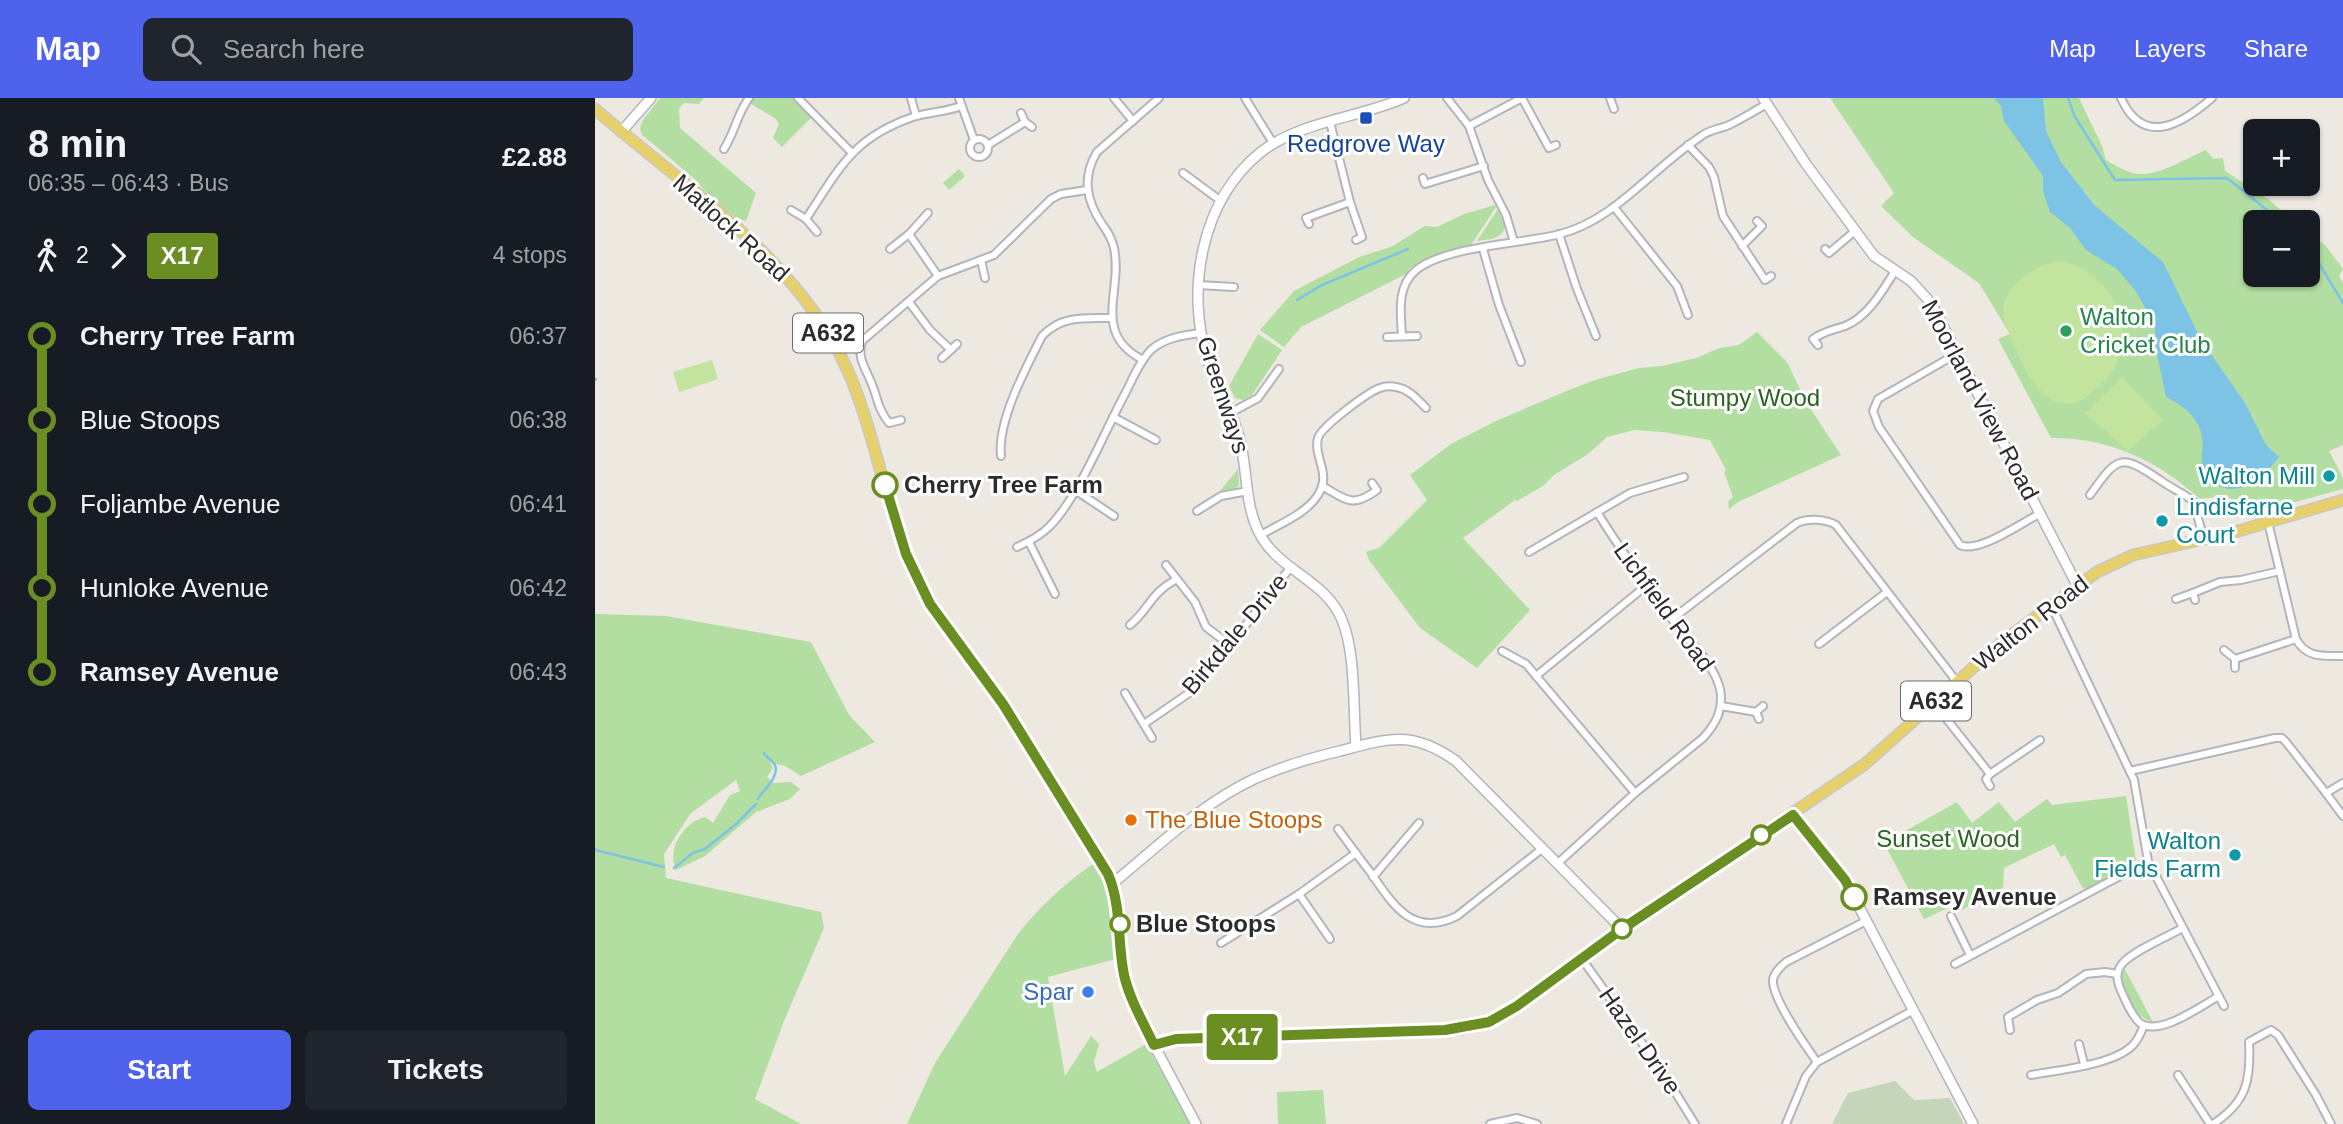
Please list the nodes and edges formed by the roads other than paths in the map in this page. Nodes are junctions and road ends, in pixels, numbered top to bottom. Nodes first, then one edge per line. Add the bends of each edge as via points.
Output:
1 (651, 98) edge
2 (749, 98) edge
3 (798, 98) edge
4 (911, 98) edge
5 (959, 98) edge
6 (1114, 98) edge
7 (1159, 98) edge
8 (1245, 98) edge
9 (1404, 98) edge
10 (1447, 98) edge
11 (1522, 98) edge
12 (2122, 98) edge
13 (2212, 98) edge
14 (1613, 99) edge
15 (1765, 101) edge
16 (961, 106) junction
17 (595, 109) edge
18 (1614, 109) dead end
19 (1021, 113) dead end
20 (916, 116) junction
21 (1133, 121) junction
22 (1025, 122) junction
23 (1330, 122) junction
24 (1469, 126) junction
25 (1032, 127) dead end
26 (621, 132) junction
27 (974, 140) junction
28 (1273, 144) junction
29 (988, 145) junction
30 (1556, 145) dead end
31 (1688, 145) junction
32 (724, 149) dead end
33 (851, 152) junction
34 (1484, 166) junction
35 (1183, 173) dead end
36 (1423, 178) dead end
37 (1087, 190) junction
38 (1221, 201) junction
39 (1350, 202) junction
40 (1614, 207) junction
41 (791, 210) dead end
42 (929, 214) dead end
43 (806, 219) junction
44 (1756, 221) dead end
45 (1308, 224) dead end
46 (1855, 231) junction
47 (817, 232) dead end
48 (909, 234) junction
49 (1559, 234) junction
50 (1356, 240) dead end
51 (1514, 242) junction
52 (1742, 246) junction
53 (890, 248) dead end
54 (1483, 248) junction
55 (1825, 249) dead end
56 (981, 260) junction
57 (1895, 271) junction
58 (938, 276) junction
59 (1771, 276) dead end
60 (985, 278) dead end
61 (1198, 285) junction
62 (1234, 286) dead end
63 (909, 302) junction
64 (1688, 315) dead end
65 (1112, 318) junction
66 (1201, 333) junction
67 (851, 334) dead end
68 (1417, 336) dead end
69 (1597, 336) dead end
70 (1387, 337) dead end
71 (1402, 337) junction
72 (862, 341) junction
73 (957, 344) dead end
74 (1818, 345) dead end
75 (951, 350) junction
76 (1958, 353) junction
77 (942, 358) dead end
78 (1143, 360) junction
79 (1521, 362) dead end
80 (1279, 369) dead end
81 (1416, 398) junction
82 (1409, 404) dead end
83 (1426, 408) dead end
84 (1335, 409) dead end
85 (1232, 412) junction
86 (1112, 416) junction
87 (1340, 416) junction
88 (901, 420) dead end
89 (889, 423) junction
90 (885, 432) dead end
91 (1152, 441) dead end
92 (999, 444) junction
93 (990, 445) dead end
94 (1001, 456) dead end
95 (1684, 477) dead end
96 (1372, 483) dead end
97 (1385, 484) dead end
98 (1322, 486) junction
99 (1075, 490) junction
100 (1377, 490) junction
101 (1248, 491) junction
102 (2090, 495) dead end
103 (2343, 500) edge
104 (1205, 505) junction
105 (1197, 511) dead end
106 (1210, 512) dead end
107 (1597, 512) junction
108 (2041, 513) junction
109 (1110, 516) dead end
110 (2268, 522) junction
111 (1261, 535) junction
112 (2204, 539) junction
113 (1029, 541) junction
114 (1017, 547) dead end
115 (1529, 552) dead end
116 (1165, 565) dead end
117 (1290, 568) junction
118 (2280, 570) junction
119 (1057, 577) dead end
120 (1175, 580) junction
121 (1049, 582) junction
122 (1647, 585) junction
123 (2077, 585) junction
124 (1888, 592) junction
125 (1055, 594) dead end
126 (2176, 598) dead end
127 (2051, 605) junction
128 (1672, 619) junction
129 (1130, 625) dead end
130 (2296, 639) junction
131 (1819, 644) dead end
132 (1230, 645) junction
133 (2224, 650) dead end
134 (1502, 651) dead end
135 (2343, 656) edge
136 (2235, 659) junction
137 (2235, 668) dead end
138 (1535, 676) junction
139 (1957, 682) junction
140 (1125, 693) dead end
141 (1934, 703) junction
142 (1721, 706) junction
143 (1763, 706) dead end
144 (1144, 724) junction
145 (1151, 737) dead end
146 (2040, 740) dead end
147 (1356, 746) junction
148 (2130, 771) junction
149 (1990, 774) junction
150 (2343, 783) edge
151 (1990, 786) dead end
152 (1635, 793) junction
153 (2326, 793) junction
154 (1793, 815) junction
155 (2343, 816) edge
156 (1419, 823) dead end
157 (1338, 830) dead end
158 (1543, 848) junction
159 (1356, 853) junction
160 (2148, 861) junction
161 (1557, 863) junction
162 (1373, 877) junction
163 (1112, 884) junction
164 (1299, 894) junction
165 (1951, 916) dead end
166 (1866, 921) junction
167 (1964, 922) dead end
168 (1956, 926) junction
169 (2183, 928) junction
170 (1622, 929) junction
171 (1330, 939) dead end
172 (1221, 943) dead end
173 (1971, 954) junction
174 (1582, 959) junction
175 (1955, 964) dead end
176 (2117, 974) junction
177 (2219, 996) junction
178 (2037, 1000) junction
179 (2224, 1006) dead end
180 (2040, 1009) dead end
181 (1912, 1011) junction
182 (2144, 1025) junction
183 (2010, 1030) dead end
184 (2079, 1044) dead end
185 (1154, 1045) junction
186 (1817, 1062) junction
187 (2084, 1065) junction
188 (2031, 1075) dead end
189 (2178, 1075) dead end
190 (1196, 1124) edge
191 (1490, 1124) edge
192 (1537, 1124) edge
193 (1695, 1124) edge
194 (1786, 1124) edge
195 (1973, 1124) edge
196 (2211, 1124) edge
197 (2331, 1124) edge

1 - 26 street
2 - 32 street
3 - 33 street
4 - 20 street
5 - 16 street
6 - 21 street
7 - 21 street
8 - 28 street
9 - 23 street
10 - 24 street
11 - 24 street
11 - 30 street via 1549,148
12 - 13 street via 2140,125 2155,128 2187,117
14 - 18 street
15 - 31 street
15 - 46 street, Moorland View Road
16 - 20 street
16 - 27 street
17 - 26 main road, Matlock Road / A632
19 - 22 street
20 - 33 street via 880,131
21 - 37 street via 1097,152
22 - 25 street
22 - 29 street
23 - 28 street
23 - 39 street
24 - 34 street
26 - 163 main road, Matlock Road / A632 via 728,219 775,264 832,340 848,371 906,554 930,604 1003,704
27 - 29 street via 982,139
27 - 29 street via 970,146 976,157 987,153
28 - 38 street, Greenways via 1249,162
31 - 40 street
31 - 52 street via 1709,167 1723,216
33 - 43 street
34 - 36 street via 1425,184
34 - 51 street
35 - 38 street
37 - 56 street via 1051,199 995,255
37 - 65 street via 1114,245
38 - 61 street, Greenways via 1208,232
39 - 45 street via 1306,218
39 - 50 street via 1362,237
40 - 49 street
40 - 64 street via 1677,286
41 - 43 street
42 - 48 street
43 - 47 street
44 - 52 street via 1762,226
46 - 55 street via 1829,253
46 - 57 street, Moorland View Road via 1874,256
48 - 53 street
48 - 58 street
49 - 51 street
49 - 69 street
51 - 54 street
52 - 59 street via 1765,280
54 - 71 street via 1436,260 1415,271 1402,290
54 - 79 street
56 - 58 street
56 - 60 street
57 - 74 street via 1867,310 1846,326 1813,339
57 - 76 street, Moorland View Road via 1931,303
58 - 63 street
61 - 62 street
61 - 66 street, Greenways
63 - 72 street
63 - 75 street
65 - 78 street via 1123,347
65 - 92 street via 1067,320 1052,325 1042,336 1003,423
66 - 78 street via 1162,343
66 - 85 street, Greenways via 1208,362
67 - 72 street
68 - 71 street
70 - 71 street
72 - 89 street via 862,365
73 - 75 street
75 - 77 street
76 - 108 street, Moorland View Road
76 - 108 street via 1878,398 1873,411 1879,427 1960,545 1980,545
78 - 86 street
80 - 85 street via 1258,398
81 - 82 street
81 - 83 street
81 - 87 street via 1406,390 1387,386
84 - 87 street
85 - 101 street, Greenways
86 - 91 street
86 - 99 street
87 - 98 street via 1318,439
88 - 89 street
89 - 90 street
92 - 93 street
92 - 94 street
95 - 107 street via 1630,493
96 - 100 street
97 - 100 street
98 - 100 street via 1348,501 1366,498
98 - 111 street via 1310,504
99 - 109 street
99 - 113 street via 1052,523
101 - 104 street via 1221,496
101 - 111 street, Greenways
102 - 112 street via 2103,471 2128,461 2191,499
103 - 110 main road, Walton Road / A632
104 - 105 street
104 - 106 street
107 - 115 street
107 - 122 street, Lichfield Road
108 - 123 street, Moorland View Road
110 - 112 main road, Walton Road / A632
110 - 118 street
111 - 117 street, Greenways
112 - 123 main road, Walton Road / A632 via 2133,555
113 - 114 street
113 - 121 street
116 - 120 street
117 - 132 street, Birkdale Drive
117 - 147 street, Greenways via 1321,589 1342,618 1349,646
118 - 126 street via 2220,582 2194,597
118 - 130 street
119 - 121 street
120 - 129 street via 1155,593
120 - 132 street via 1195,602 1206,627
121 - 125 street
122 - 128 street, Lichfield Road
122 - 138 street
123 - 127 main road, Walton Road / A632
124 - 128 street via 1836,525 1803,520
124 - 131 street
124 - 139 street
127 - 139 main road, Walton Road / A632
127 - 148 street
128 - 142 street, Lichfield Road via 1716,678
130 - 135 street via 2308,654
130 - 136 street
132 - 144 street, Birkdale Drive via 1192,691
133 - 136 street
134 - 138 street via 1525,664
136 - 137 street
138 - 152 street
139 - 141 main road, Walton Road / A632
140 - 144 street
141 - 149 street
141 - 154 main road, Walton Road / A632 via 1865,764
142 - 143 street via 1758,715
142 - 152 street via 1703,738
144 - 145 street
146 - 149 street via 2014,762
147 - 158 street via 1406,738 1439,749
147 - 163 street via 1281,768 1236,788 1203,809
148 - 153 street via 2281,738
148 - 160 street
149 - 151 street via 1986,779
150 - 153 street
152 - 161 street
153 - 155 street
154 - 166 street via 1845,880
154 - 170 main road, Walton Road / A632
156 - 162 street
157 - 159 street
158 - 161 street
158 - 162 street via 1462,913 1439,923 1422,923 1405,915
159 - 162 street
159 - 164 street
160 - 169 street
160 - 173 street
161 - 170 street
163 - 185 main road, Matlock Road / A632 via 1124,975
164 - 171 street
164 - 172 street
165 - 168 street
166 - 181 street
166 - 186 street via 1786,962 1774,976 1780,1002
167 - 168 street
168 - 173 street
169 - 176 street via 2126,960
169 - 177 street
170 - 174 main road, Walton Road / A632
173 - 175 street
174 - 185 main road, Walton Road / A632 via 1500,1017 1477,1026 1176,1039
174 - 193 street, Hazel Drive via 1663,1071
176 - 178 street via 2086,974 2058,993
176 - 182 street via 2135,1018
177 - 179 street
177 - 182 street via 2164,1025
178 - 180 street
178 - 183 street via 2008,1017
181 - 186 street
181 - 195 street
182 - 187 street via 2131,1047
184 - 187 street
185 - 190 street
186 - 194 street via 1806,1076
187 - 188 street
189 - 196 street
191 - 192 street via 1517,1118
196 - 197 street via 2232,1110 2242,1096 2250,1072 2249,1042 2273,1031

